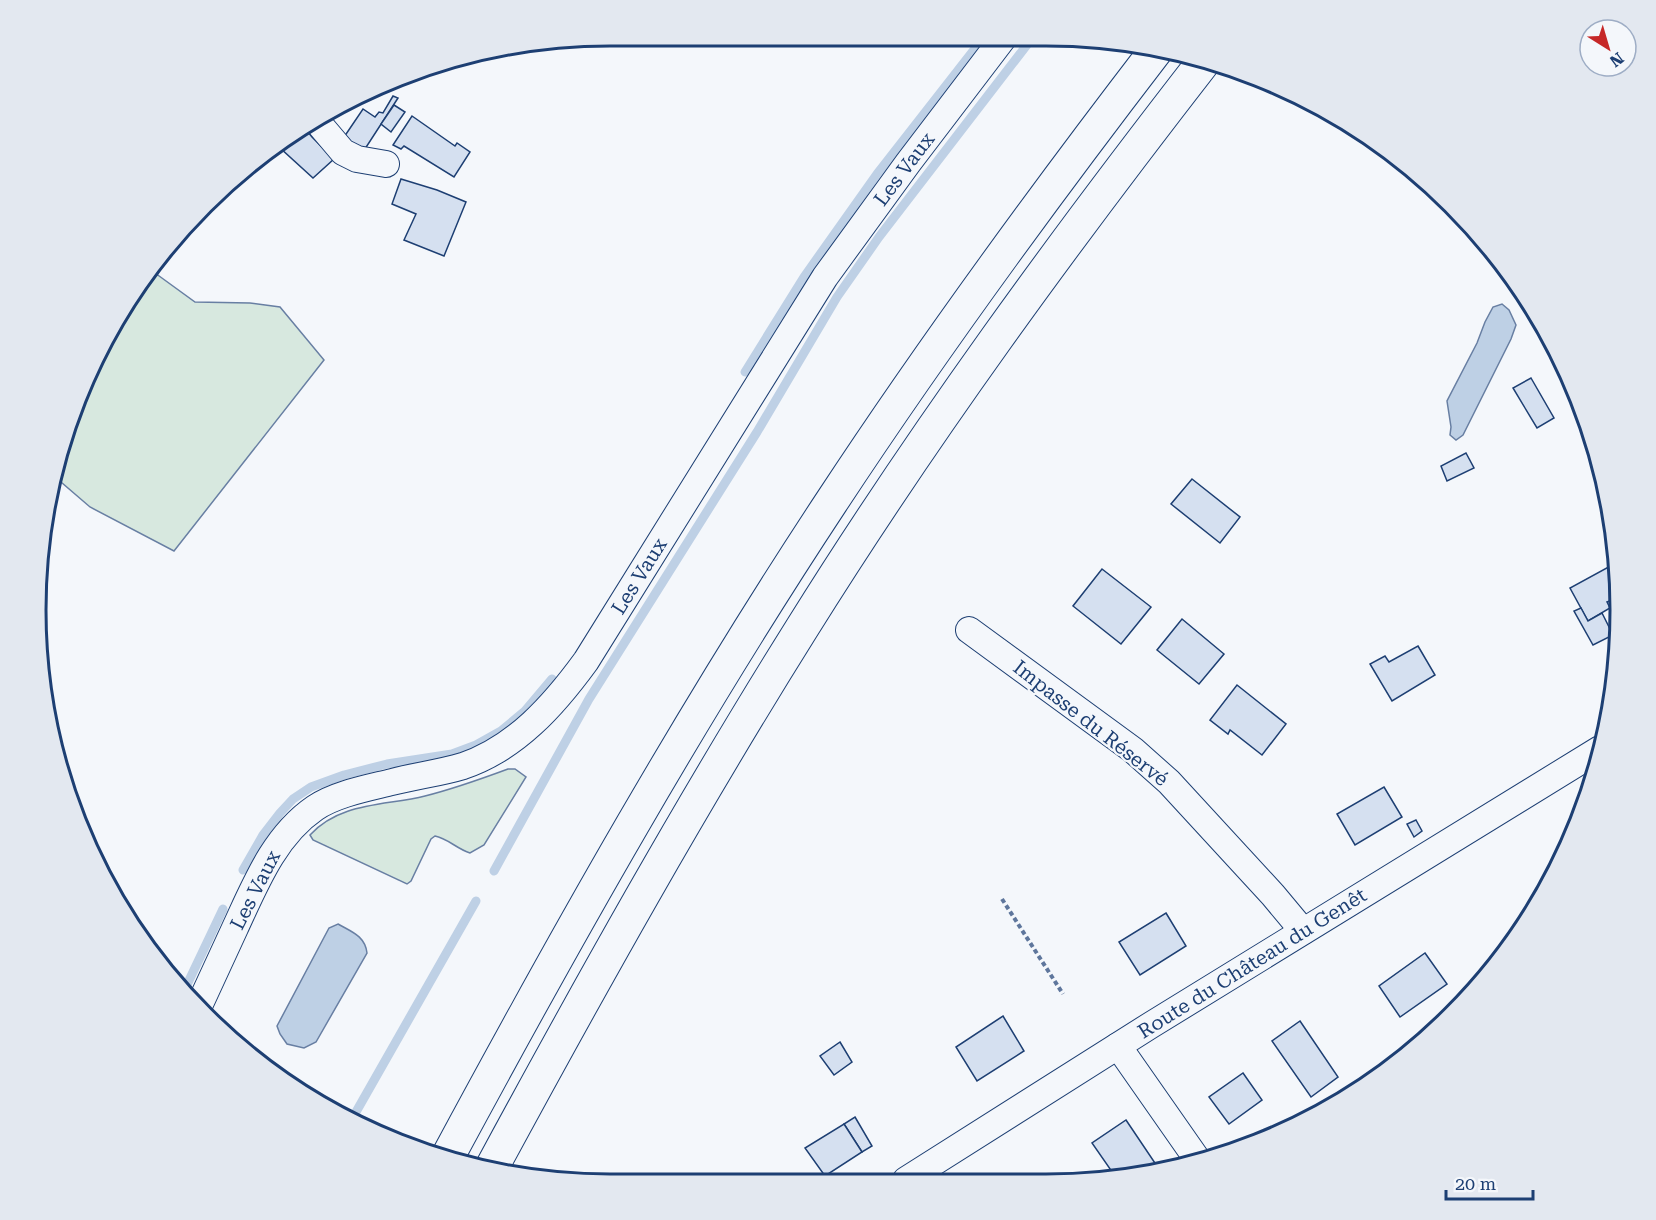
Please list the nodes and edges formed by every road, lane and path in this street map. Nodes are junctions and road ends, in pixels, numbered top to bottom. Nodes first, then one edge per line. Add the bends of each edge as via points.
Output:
1 (997, 46) edge
2 (1152, 56) edge
3 (1199, 68) edge
4 (321, 126) edge
5 (386, 164) dead end
6 (969, 630) dead end
7 (1590, 755) edge
8 (1002, 899) dead end
9 (1303, 930) junction
10 (1063, 994) dead end
11 (203, 999) edge
12 (1118, 1046) junction
13 (451, 1150) edge
14 (1193, 1154) edge
15 (495, 1162) edge
16 (915, 1174) edge

1 - 11 street, Les Vaux via 825,277 567,687 515,739 486,756 463,766 341,796 315,807 280,842 264,868
2 - 13 highway via 970,299 771,595 634,820
3 - 15 highway via 1006,325 802,627 619,935
4 - 5 street via 343,152
6 - 9 street, Impasse du Réservé via 1134,750 1169,782
7 - 9 street, Route du Château du Genêt
8 - 10 path
9 - 12 street, Route du Château du Genêt
12 - 14 street
12 - 16 street, Route du Château du Genêt

